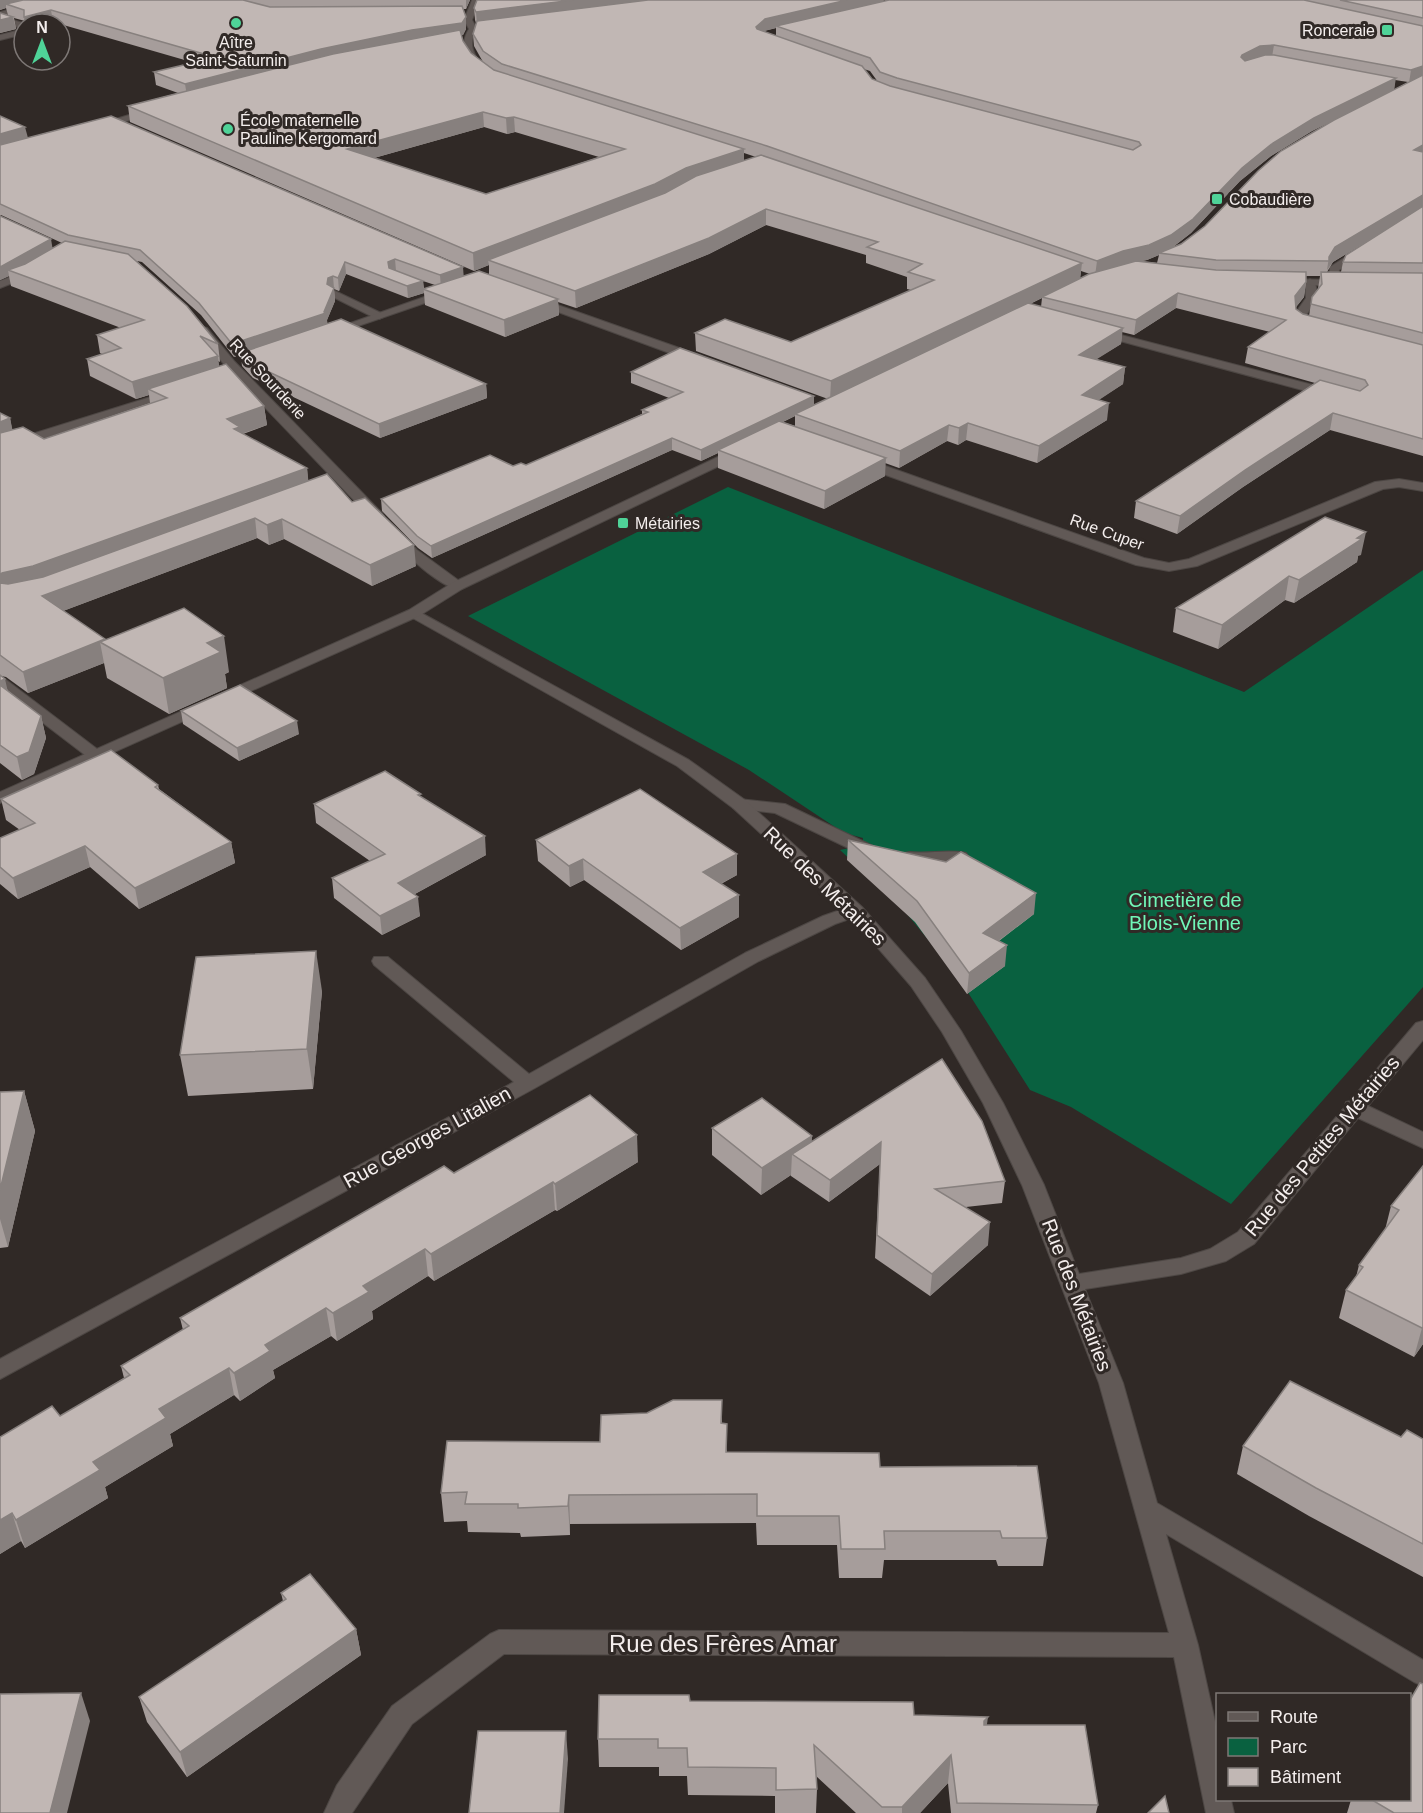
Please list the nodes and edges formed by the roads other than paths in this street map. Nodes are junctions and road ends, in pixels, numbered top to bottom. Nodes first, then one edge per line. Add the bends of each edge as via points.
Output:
1 (56, 0) edge
2 (476, 0) edge
3 (459, 13) edge
4 (469, 13) junction
5 (0, 14) edge
6 (483, 28) edge
7 (473, 29) junction
8 (486, 72) edge
9 (164, 108) edge
10 (114, 122) junction
11 (91, 127) edge
12 (135, 131) edge
13 (1375, 242) edge
14 (40, 267) edge
15 (1268, 281) edge
16 (1310, 282) junction
17 (1333, 283) junction
18 (1354, 283) edge
19 (0, 285) edge
20 (423, 286) edge
21 (461, 287) edge
22 (335, 294) edge
23 (441, 294) junction
24 (526, 297) edge
25 (379, 316) junction
26 (195, 319) edge
27 (1088, 330) edge
28 (1323, 331) edge
29 (315, 338) edge
30 (246, 360) edge
31 (230, 364) junction
32 (713, 364) edge
33 (240, 374) junction
34 (226, 377) edge
35 (191, 388) edge
36 (1346, 398) edge
37 (747, 447) edge
38 (0, 448) edge
39 (855, 458) edge
40 (1423, 487) edge
41 (457, 586) junction
42 (414, 613) junction
43 (0, 682) edge
44 (95, 756) junction
45 (0, 798) edge
46 (739, 804) junction
47 (960, 857) edge
48 (856, 911) junction
49 (381, 961) dead end
50 (1423, 1027) edge
51 (528, 1083) junction
52 (1353, 1107) junction
53 (1423, 1141) edge
54 (1073, 1283) junction
55 (0, 1370) edge
56 (1146, 1509) junction
57 (1185, 1645) junction
58 (1423, 1674) edge
59 (1216, 1794) edge
60 (338, 1813) edge

1 - 5 street
2 - 4 street
3 - 4 street
4 - 7 street
6 - 7 street
7 - 8 street via 463,39 473,61
9 - 10 street
10 - 11 street
10 - 12 street
13 - 17 street via 1338,266
14 - 19 street
15 - 16 street
16 - 17 street
16 - 28 street via 1312,298 1298,318 1306,326
17 - 18 street
20 - 23 street
21 - 23 street
22 - 25 street
23 - 25 street
24 - 32 street
25 - 29 street
26 - 31 street, Rue Sourderie
27 - 36 street
30 - 31 street
31 - 33 street, Rue Sourderie
33 - 34 street
33 - 41 street, Rue Sourderie via 336,484 412,553
35 - 38 street
37 - 41 street
39 - 40 street, Rue Cuper via 1141,562 1169,567 1220,552 1380,485
41 - 42 street
42 - 44 street
42 - 46 street, Rue des Métairies via 683,763
43 - 44 street
44 - 45 street
46 - 47 street via 779,808 876,855
46 - 48 street, Rue des Métairies
48 - 51 street, Rue Georges Litalien via 752,957
48 - 54 street, Rue des Métairies via 918,982 951,1031 993,1103 1033,1185
49 - 51 street
50 - 52 street, Rue des Petites Métairies
51 - 55 street, Rue Georges Litalien
52 - 53 street
52 - 54 street, Rue des Petites Métairies via 1246,1238 1218,1255 1181,1266
54 - 56 street, Rue des Métairies via 1111,1383
56 - 57 street, Rue des Métairies
56 - 58 street
57 - 59 street, Rue des Métairies
57 - 60 street, Rue des Frères Amar via 500,1642 402,1715

